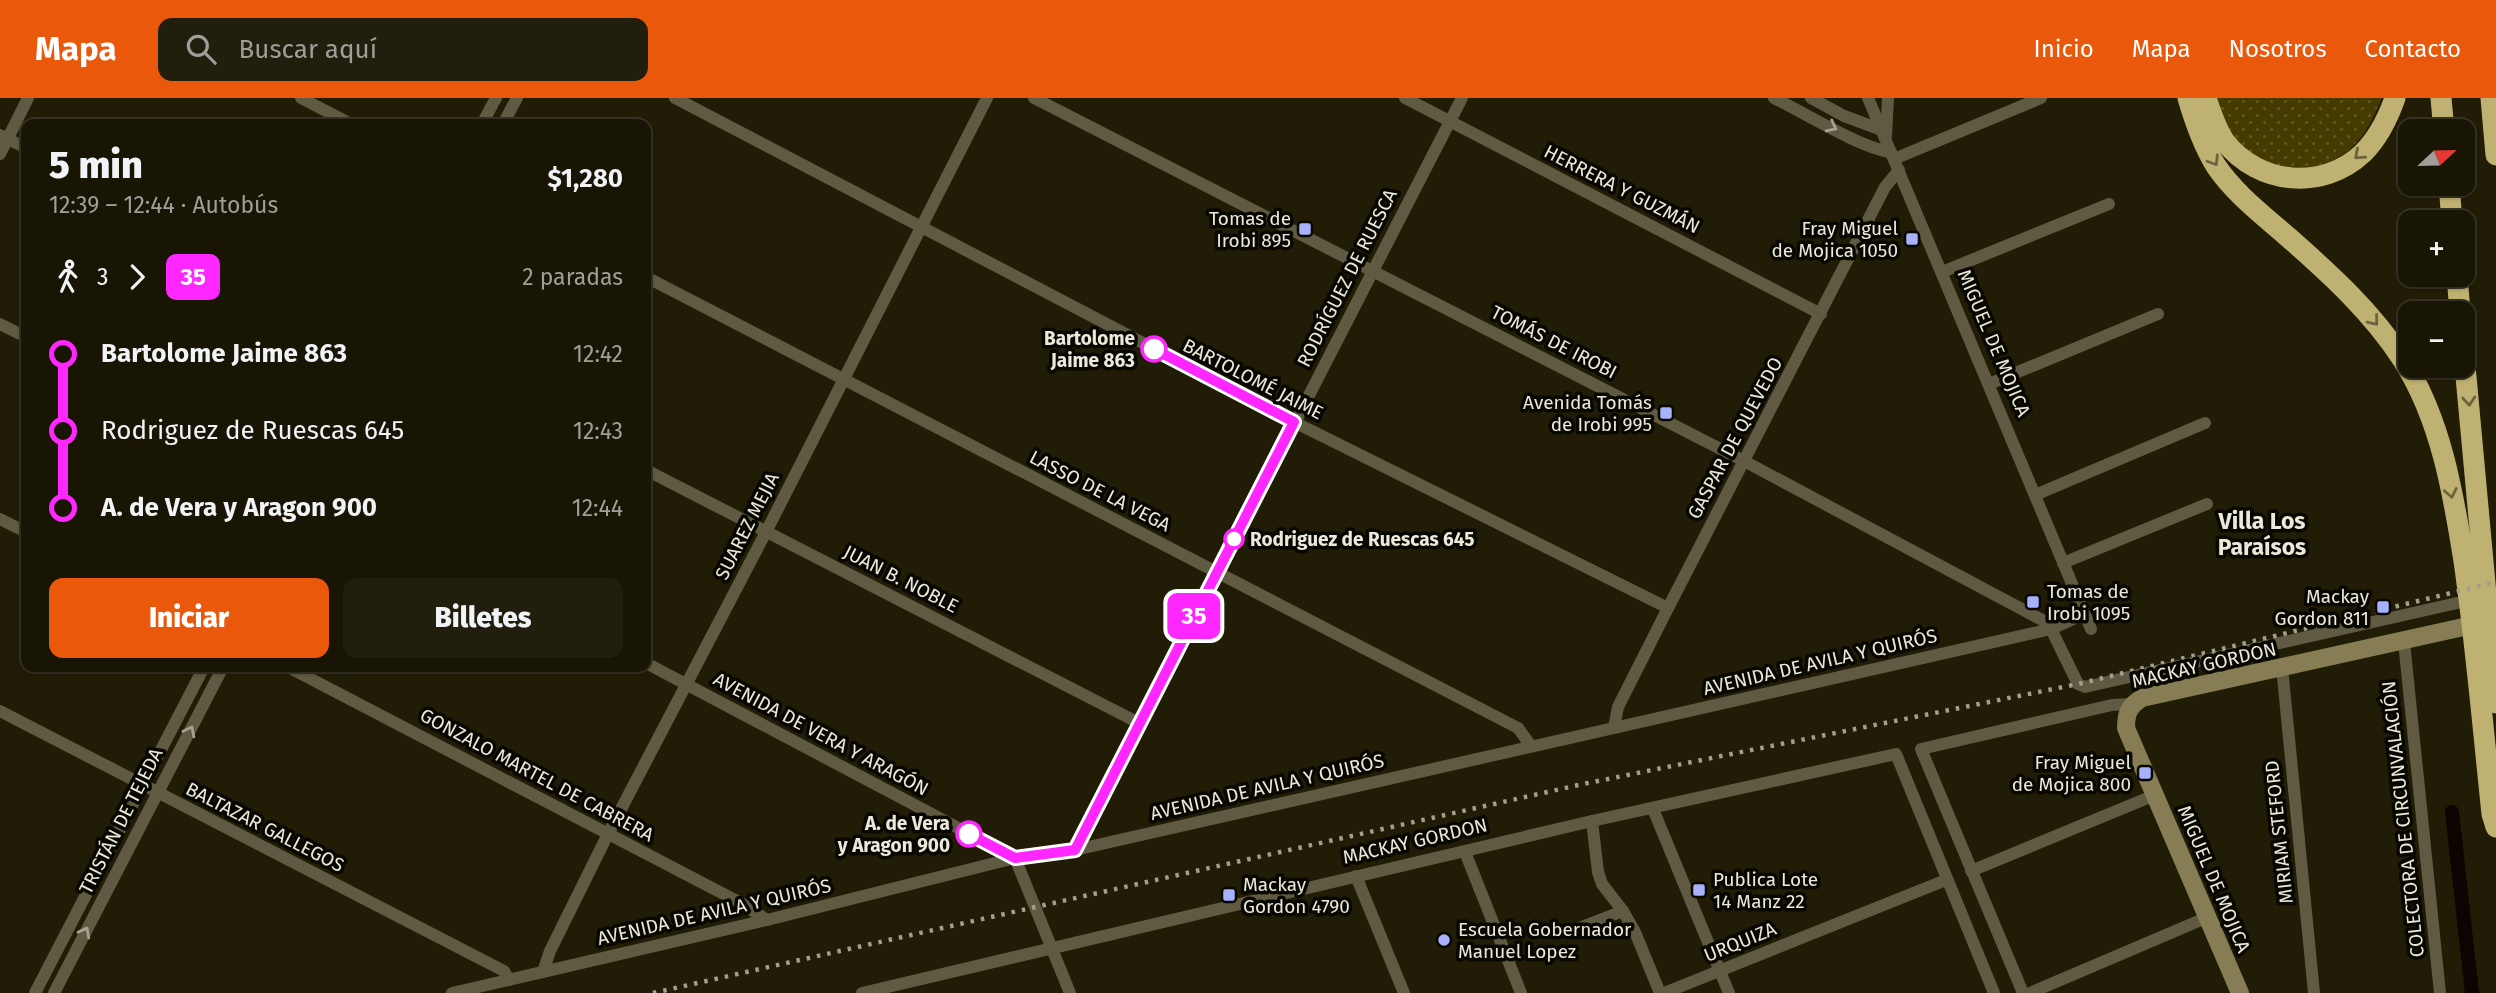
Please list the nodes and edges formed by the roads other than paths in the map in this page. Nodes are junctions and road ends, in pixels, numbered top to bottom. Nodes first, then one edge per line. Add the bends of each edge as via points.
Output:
1 (29, 98) edge
2 (301, 98) edge
3 (496, 98) edge
4 (517, 98) edge
5 (675, 98) edge
6 (987, 98) edge
7 (1034, 98) edge
8 (1405, 98) edge
9 (1462, 98) edge
10 (1774, 98) edge
11 (1811, 98) edge
12 (1868, 98) edge
13 (1888, 98) edge
14 (2041, 98) edge
15 (2188, 98) edge
16 (2206, 98) edge
17 (2395, 98) edge
18 (2441, 98) edge
19 (2491, 98) edge
20 (341, 119) edge
21 (485, 119) edge
22 (506, 119) edge
23 (2443, 119) edge
24 (1450, 121) junction
25 (1884, 134) junction
26 (4, 137) edge
27 (21, 146) edge
28 (0, 153) edge
29 (2496, 155) edge
30 (1895, 160) junction
31 (2109, 204) dead end
32 (921, 227) junction
33 (1373, 271) junction
34 (1942, 272) junction
35 (651, 280) edge
36 (1821, 314) junction
37 (2158, 314) dead end
38 (3, 325) edge
39 (21, 330) edge
40 (21, 334) edge
41 (2464, 378) edge
42 (843, 379) junction
43 (1989, 384) junction
44 (1294, 422) junction
45 (2205, 423) dead end
46 (1744, 461) junction
47 (651, 473) edge
48 (2035, 495) junction
49 (2207, 504) dead end
50 (0, 519) edge
51 (21, 530) edge
52 (766, 532) junction
53 (2473, 561) junction
54 (2063, 563) junction
55 (1216, 573) junction
56 (2496, 594) edge
57 (2080, 604) junction
58 (1668, 608) junction
59 (2496, 620) edge
60 (2050, 629) junction
61 (2091, 629) dead end
62 (2404, 642) junction
63 (2483, 643) junction
64 (651, 666) edge
65 (2282, 667) junction
66 (201, 672) edge
67 (220, 672) edge
68 (298, 672) edge
69 (2108, 682) junction
70 (686, 684) junction
71 (2496, 703) edge
72 (2123, 705) junction
73 (0, 711) edge
74 (1139, 723) junction
75 (1615, 728) junction
76 (1531, 746) junction
77 (143, 787) junction
78 (158, 793) junction
79 (2155, 795) junction
80 (1653, 808) junction
81 (1592, 821) junction
82 (2496, 827) edge
83 (608, 834) junction
84 (1075, 850) junction
85 (1465, 852) junction
86 (1015, 858) junction
87 (1971, 871) junction
88 (1356, 876) junction
89 (1946, 880) junction
90 (1623, 911) junction
91 (2208, 917) junction
92 (767, 920) junction
93 (1579, 928) dead end
94 (1052, 950) junction
95 (1720, 971) junction
96 (543, 972) junction
97 (509, 980) junction
98 (35, 993) edge
99 (54, 993) edge
100 (452, 993) edge
101 (862, 993) edge
102 (1070, 993) edge
103 (1404, 993) edge
104 (1521, 993) edge
105 (1662, 993) edge
106 (1729, 993) edge
107 (1994, 993) edge
108 (2023, 993) edge
109 (2030, 993) edge
110 (2240, 993) edge
111 (2314, 993) edge
112 (2440, 993) edge

1 - 26 street
2 - 20 street
3 - 21 street
4 - 22 street
5 - 32 street, BARTOLOMÉ JAIME
6 - 32 street, SUAREZ MEJIA
7 - 33 street, TOMÁS DE IROBI
8 - 24 street, HERRERA Y GUZMÁN
9 - 24 street, RODRÍGUEZ DE RUESCA
10 -> 30 street
11 - 25 street
12 - 25 street, MIGUEL DE MOJICA
13 - 25 street
14 - 30 street
15 -> 53 highway via 2209,154 2229,183 2351,295 2403,361 2425,400
17 -> 16 highway via 2375,138 2352,162 2327,175 2292,179 2262,172 2234,152 2216,126
18 - 23 highway
19 - 29 highway
24 - 33 street, RODRÍGUEZ DE RUESCA
24 - 36 street, HERRERA Y GUZMÁN
25 - 30 street, MIGUEL DE MOJICA
26 - 27 street
26 - 28 street
30 - 34 street, MIGUEL DE MOJICA
30 - 36 street, GASPAR DE QUEVEDO
31 - 34 street
32 - 42 street, SUAREZ MEJIA
32 - 44 street, BARTOLOMÉ JAIME
33 - 44 street, RODRÍGUEZ DE RUESCA
33 - 46 street, TOMÁS DE IROBI
34 - 43 street, MIGUEL DE MOJICA
35 - 42 street, LASSO DE LA VEGA
36 - 46 street, GASPAR DE QUEVEDO
37 - 43 street
38 - 39 street
38 - 40 street
41 -> 53 highway
42 - 52 street, SUAREZ MEJIA
42 - 55 street, LASSO DE LA VEGA
43 - 48 street, MIGUEL DE MOJICA
44 - 55 street, RODRÍGUEZ DE RUESCA
44 - 58 street, BARTOLOMÉ JAIME
45 - 48 street
46 - 58 street, GASPAR DE QUEVEDO
46 - 60 street, TOMÁS DE IROBI via 2044,621
47 - 52 street, JUAN B. NOBLE
48 - 54 street, MIGUEL DE MOJICA
49 - 54 street
50 - 51 street
52 - 70 street, SUAREZ MEJIA
52 - 74 street, JUAN B. NOBLE
53 - 63 highway
54 - 57 street, MIGUEL DE MOJICA
55 - 74 street, RODRÍGUEZ DE RUESCA
55 - 76 street, LASSO DE LA VEGA via 1518,728
56 - 69 street
57 - 60 street, AVENIDA DE AVILA Y QUIRÓS via 2073,619
57 - 61 street, MIGUEL DE MOJICA
58 - 75 street, GASPAR DE QUEVEDO via 1618,707
59 - 62 main road, MACKAY GORDON
60 - 69 street via 2078,684
60 - 75 street, AVENIDA DE AVILA Y QUIRÓS
62 - 65 main road, MACKAY GORDON
62 - 112 street, COLECTORA DE CIRCUNVALACIÓN
63 - 71 highway
63 - 82 highway
64 - 70 street, AVENIDA DE VERA Y ARAGÓN
65 - 72 main road, MACKAY GORDON
65 - 111 street, MIRIAM STEFORD
66 - 77 street, TRISTÁN DE TEJEDA
78 -> 67 street, TRISTÁN DE TEJEDA
68 - 83 street, GONZALO MARTEL DE CABRERA
69 - 72 street
70 - 83 street, SUAREZ MEJIA
70 - 86 street, AVENIDA DE VERA Y ARAGÓN
72 - 79 main road, MIGUEL DE MOJICA via 2126,728
72 - 87 street, MACKAY GORDON via 1921,750
73 - 77 street, BALTAZAR GALLEGOS
74 - 84 street, RODRÍGUEZ DE RUESCA
75 - 76 street, AVENIDA DE AVILA Y QUIRÓS
76 - 84 street, AVENIDA DE AVILA Y QUIRÓS
77 - 78 street, BALTAZAR GALLEGOS
77 - 98 street, TRISTÁN DE TEJEDA
78 - 97 street, BALTAZAR GALLEGOS via 504,971
99 -> 78 street, TRISTÁN DE TEJEDA
79 - 87 street
79 - 91 main road, MIGUEL DE MOJICA
80 - 81 street, MACKAY GORDON
80 - 89 street, MACKAY GORDON via 1896,754
80 - 95 street
81 - 85 street, MACKAY GORDON
81 - 90 street via 1602,884
83 - 92 street, GONZALO MARTEL DE CABRERA
83 - 96 street, SUAREZ MEJIA
84 - 86 street, AVENIDA DE AVILA Y QUIRÓS
85 - 88 street, MACKAY GORDON
85 - 104 street
86 - 92 street, AVENIDA DE AVILA Y QUIRÓS
86 - 94 street
87 - 108 street
88 - 94 street, MACKAY GORDON
88 - 103 street
89 - 95 street, URQUIZA
89 - 107 street
90 - 93 street
90 - 105 street
91 - 109 street
91 - 110 main road, MIGUEL DE MOJICA
92 - 96 street, AVENIDA DE AVILA Y QUIRÓS
94 - 101 street, MACKAY GORDON
94 - 102 street
95 - 105 street, URQUIZA
95 - 106 street
96 - 97 street, AVENIDA DE AVILA Y QUIRÓS
97 - 100 street, AVENIDA DE AVILA Y QUIRÓS

